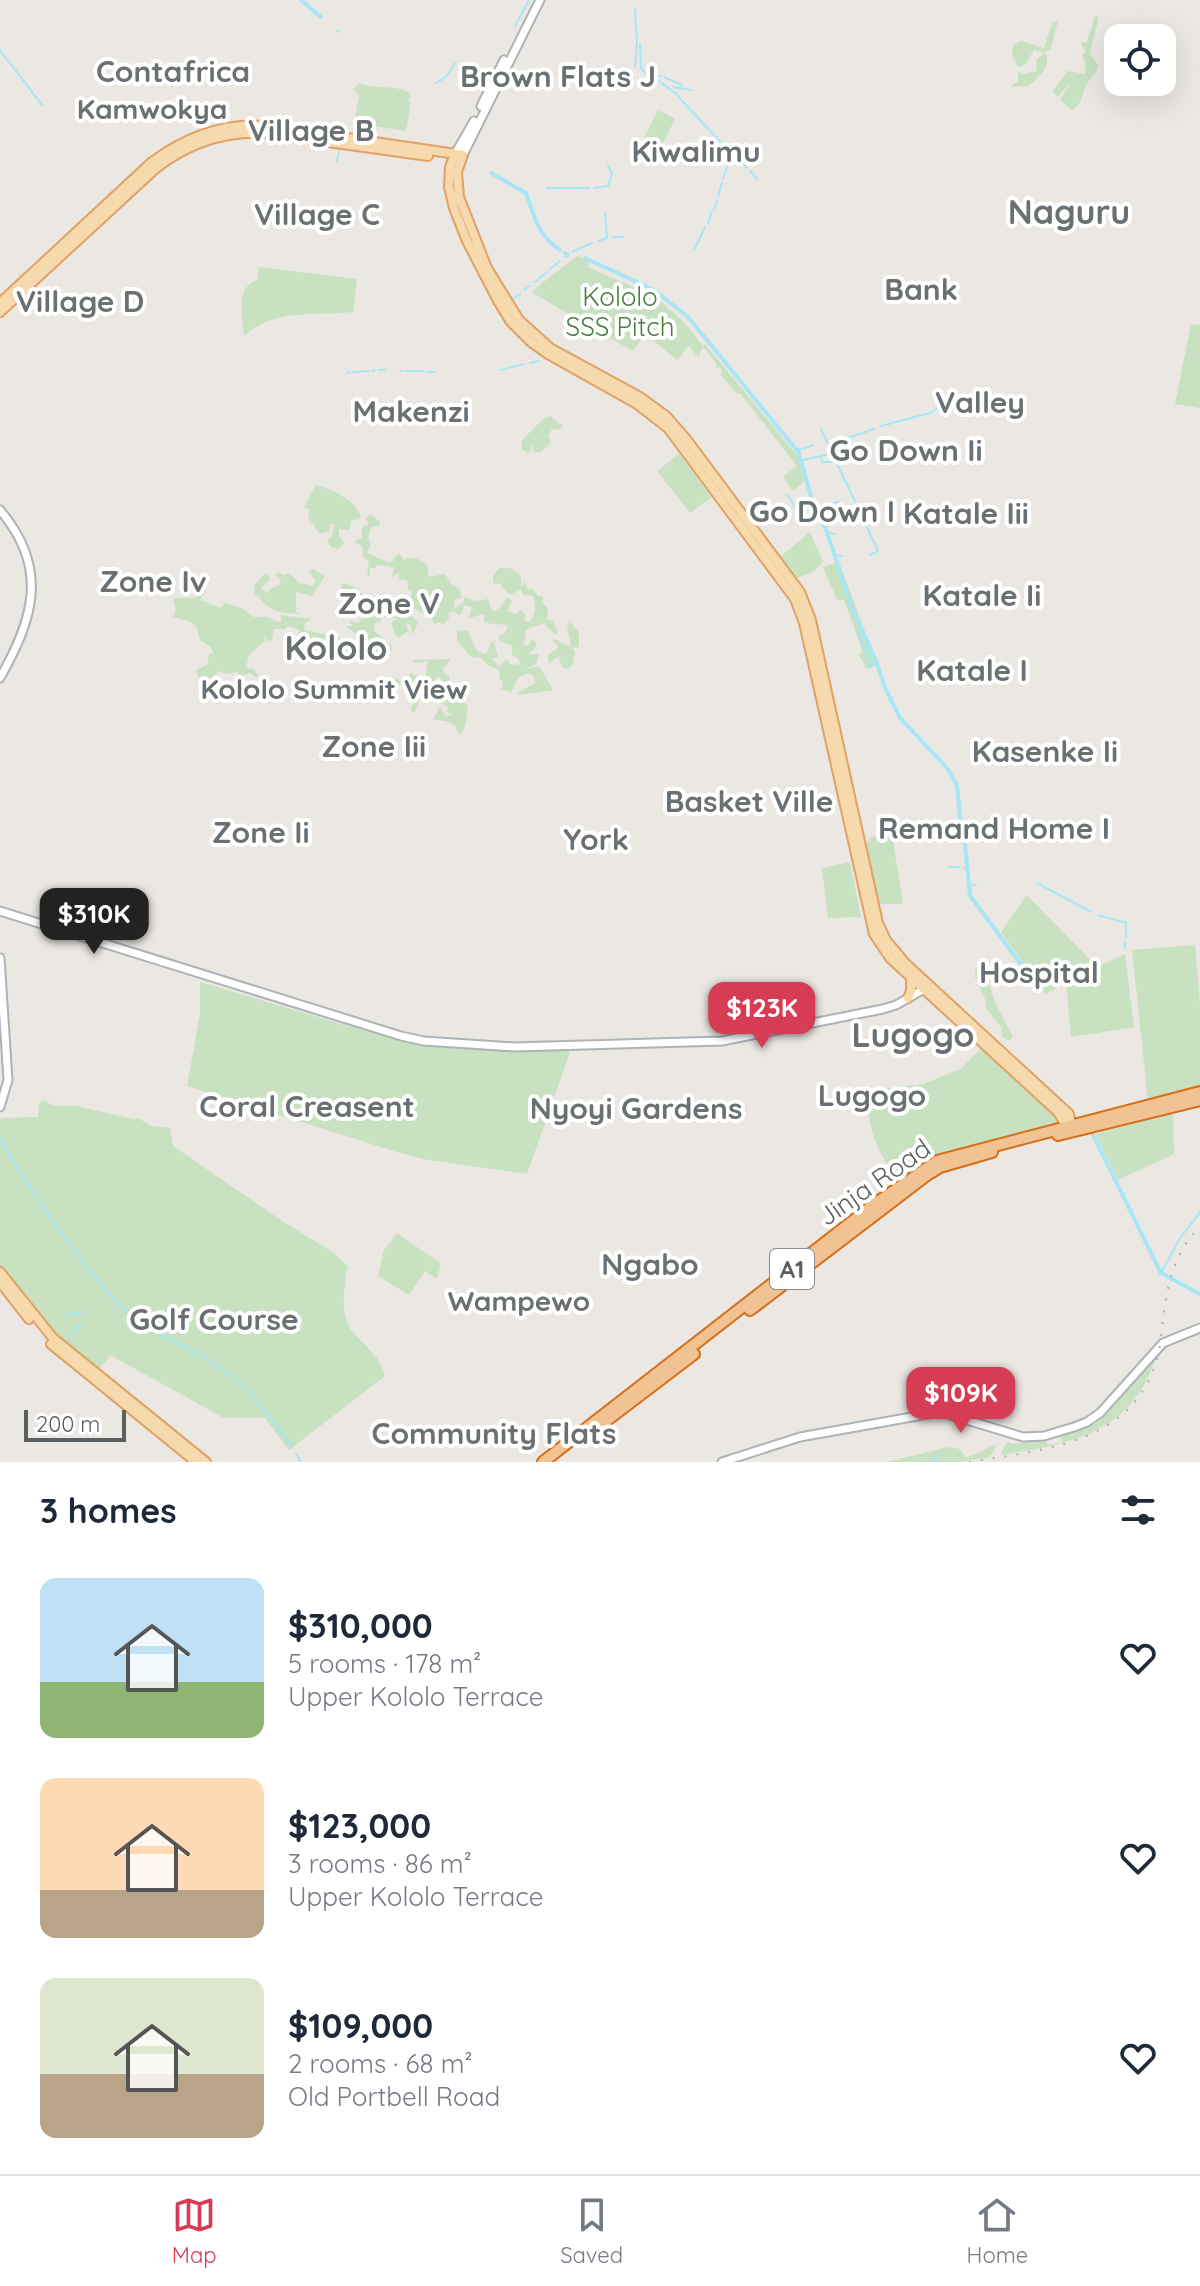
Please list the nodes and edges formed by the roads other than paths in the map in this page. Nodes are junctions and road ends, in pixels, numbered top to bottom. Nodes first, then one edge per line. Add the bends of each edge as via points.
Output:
1 (537, 0) edge
2 (350, 141) junction
3 (397, 148) junction
4 (458, 158) junction
5 (50, 262) junction
6 (0, 303) edge
7 (0, 312) edge
8 (714, 481) junction
9 (0, 510) edge
10 (0, 517) edge
11 (0, 669) edge
12 (0, 678) edge
13 (0, 911) edge
14 (0, 958) edge
15 (911, 979) junction
16 (927, 987) junction
17 (908, 998) junction
18 (0, 1012) edge
19 (1200, 1092) edge
20 (0, 1094) edge
21 (1200, 1100) edge
22 (0, 1107) edge
23 (1070, 1129) junction
24 (0, 1272) edge
25 (0, 1282) edge
26 (1200, 1328) edge
27 (51, 1340) junction
28 (90, 1372) junction
29 (616, 1409) junction
30 (196, 1462) edge
31 (206, 1462) edge
32 (543, 1462) edge
33 (552, 1462) edge
34 (722, 1462) edge

1 - 4 main road
1 - 4 main road
2 - 3 main road
2 - 3 main road
2 - 5 main road via 265,130 184,146
3 - 4 main road
4 - 8 main road via 460,214 519,320 550,348 654,406 679,429
5 - 6 main road
5 - 7 main road
8 - 15 main road via 799,607 874,934
8 - 16 main road via 806,605 878,923 896,954
9 - 12 main road via 21,540 32,585 25,628
10 - 11 main road via 22,555 28,599 21,629
13 - 17 main road via 424,1041 515,1047 722,1041 883,1009
14 - 22 main road via 8,1080
15 - 16 main road
15 - 17 main road
16 - 17 main road
16 - 23 main road via 1024,1077
18 - 20 main road
19 - 23 highway, Jinja Road / A1
21 - 23 highway, Jinja Road / A1
23 - 29 highway, Jinja Road / A1 via 940,1159
24 - 27 main road
25 - 27 main road
26 - 34 main road via 1153,1352 1093,1419 1044,1436 1023,1437 947,1414 924,1414 800,1437
27 - 28 main road
28 - 30 main road
28 - 31 main road
29 - 32 highway, Jinja Road / A1
29 - 33 highway, Jinja Road / A1

